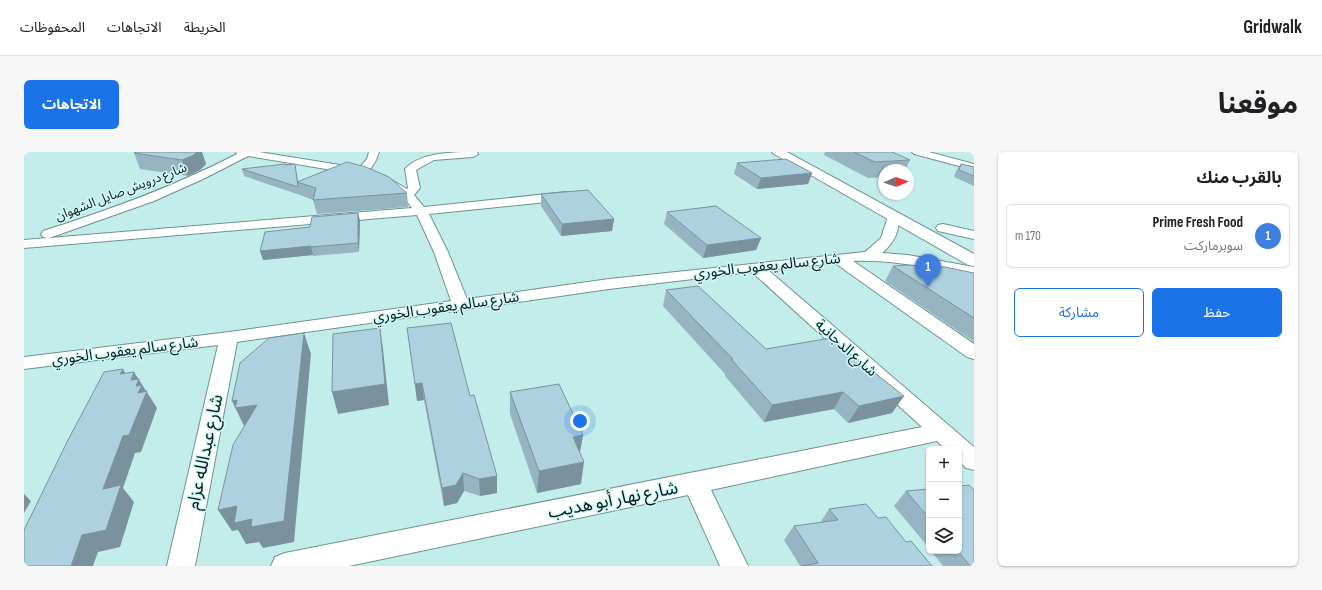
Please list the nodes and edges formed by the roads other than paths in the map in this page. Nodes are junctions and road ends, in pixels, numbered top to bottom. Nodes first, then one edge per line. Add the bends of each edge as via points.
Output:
1 (374, 152) edge
2 (778, 152) edge
3 (797, 152) edge
4 (917, 152) edge
5 (244, 153) edge
6 (473, 154) dead end
7 (974, 167) edge
8 (362, 172) junction
9 (407, 194) junction
10 (568, 196) edge
11 (421, 210) junction
12 (893, 216) junction
13 (943, 228) junction
14 (974, 235) edge
15 (24, 243) edge
16 (974, 244) edge
17 (869, 256) junction
18 (838, 258) junction
19 (974, 260) edge
20 (755, 267) junction
21 (974, 272) edge
22 (461, 305) junction
23 (229, 338) junction
24 (974, 353) edge
25 (24, 363) edge
26 (940, 432) junction
27 (974, 461) edge
28 (695, 483) junction
29 (181, 566) edge
30 (285, 566) edge
31 (734, 566) edge

1 - 8 street
2 - 12 main road
3 - 13 main road
4 - 7 street
5 - 8 street
5 - 15 street, شارع درويش صايل الشهوان via 212,172
6 - 9 street via 443,155 416,163 410,169 414,188
8 - 9 street via 388,182
9 - 11 street
10 - 11 street
11 - 15 street
11 - 22 street via 441,252
12 - 17 street via 890,238
12 - 19 main road
13 - 14 street
13 - 16 main road
17 - 18 street, شارع سالم يعقوب الخوري
17 - 21 street, شارع سالم يعقوب الخوري via 913,260
18 - 20 street, شارع سالم يعقوب الخوري
18 - 24 street
20 - 22 street, شارع سالم يعقوب الخوري
20 - 26 street, شارع الدجانية
22 - 23 street, شارع سالم يعقوب الخوري
23 - 25 street, شارع سالم يعقوب الخوري
23 - 29 street, شارع عبدالله عزام
26 - 27 street, شارع الدجانية
26 - 28 street, شارع نهار أبو هديب
28 - 30 street, شارع نهار أبو هديب
28 - 31 street

